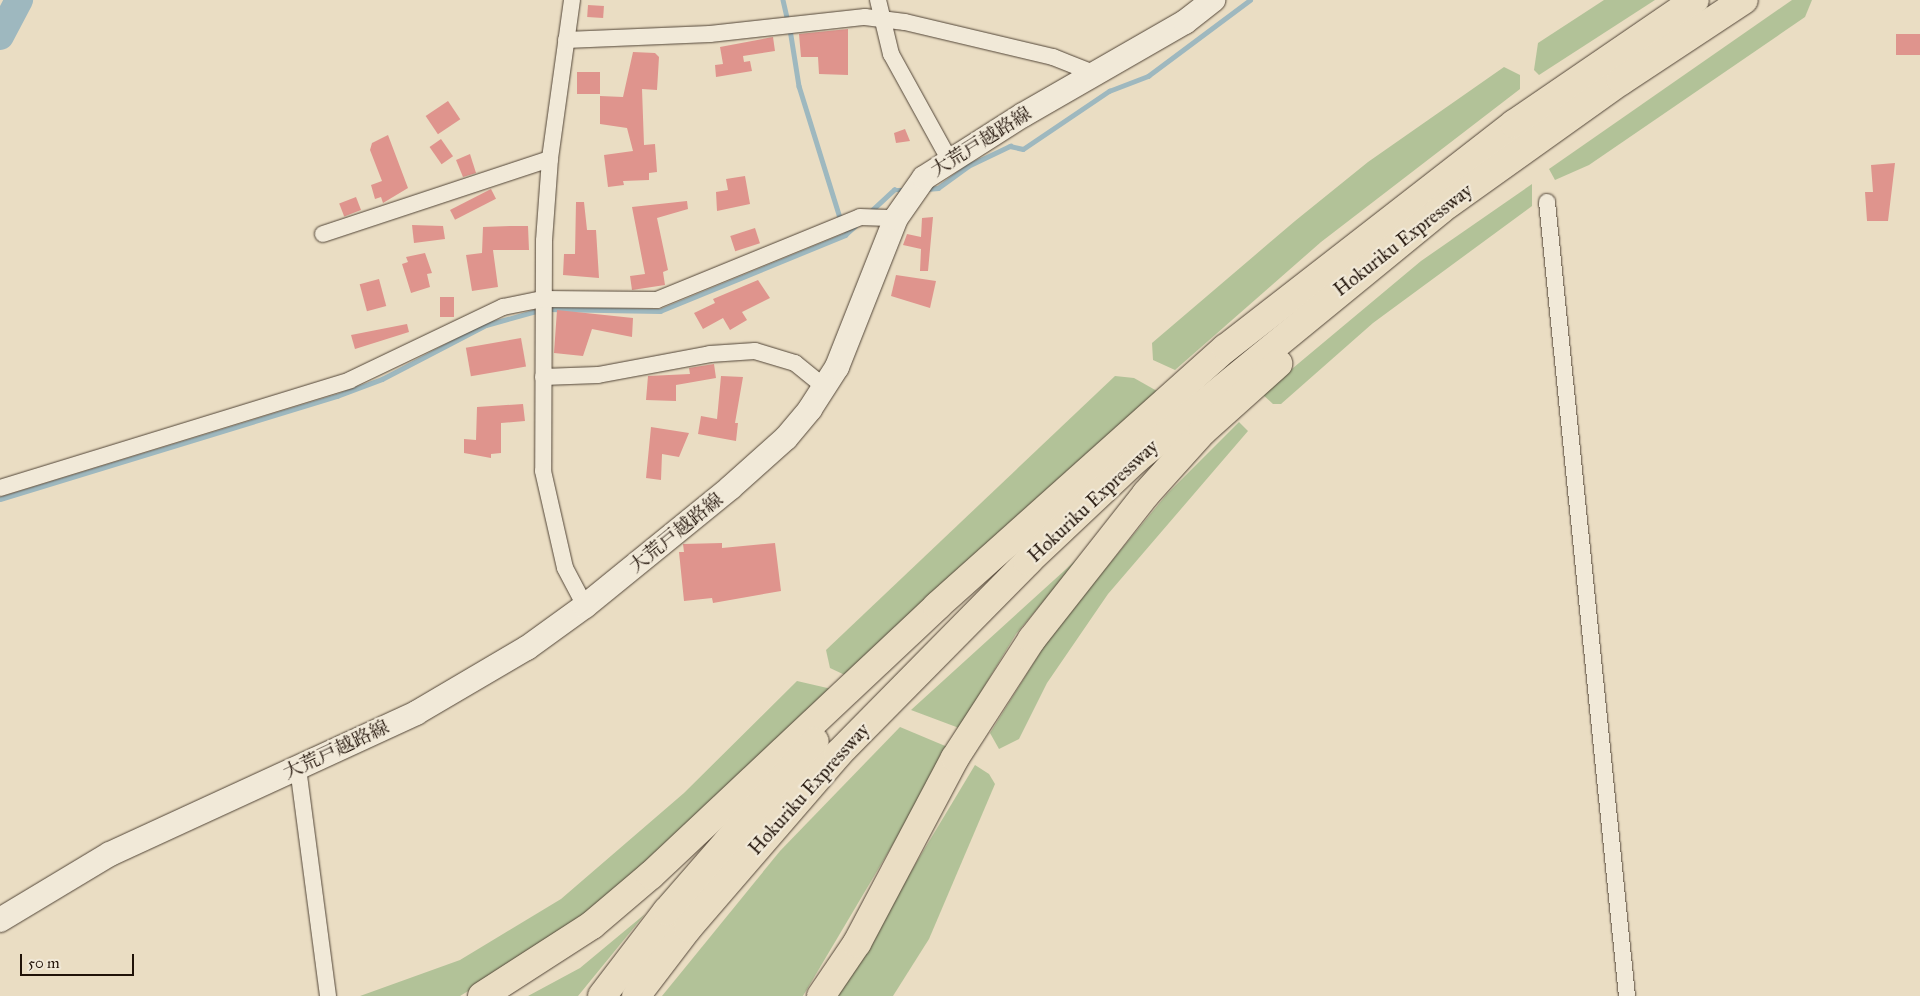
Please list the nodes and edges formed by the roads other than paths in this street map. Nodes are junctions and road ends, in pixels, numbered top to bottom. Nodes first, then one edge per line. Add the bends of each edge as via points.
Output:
1 (572, 0) edge
2 (878, 0) edge
3 (1213, 0) edge
4 (1695, 0) edge
5 (1744, 0) edge
6 (882, 20) junction
7 (566, 40) junction
8 (1096, 74) junction
9 (1621, 81) junction
10 (550, 159) junction
11 (949, 159) junction
12 (1546, 202) dead end
13 (896, 218) junction
14 (323, 234) dead end
15 (543, 299) junction
16 (543, 377) junction
17 (825, 387) junction
18 (0, 488) edge
19 (1020, 533) junction
20 (585, 606) junction
21 (298, 768) junction
22 (0, 920) edge
23 (328, 996) edge
24 (482, 996) edge
25 (602, 996) edge
26 (636, 996) edge
27 (820, 996) edge
28 (1627, 996) edge

1 - 7 street
2 - 6 street
3 - 8 main road, 大荒戸越路線 via 1185,22
4 - 19 highway, Hokuriku Expressway via 1514,124 1361,241 1226,348
5 - 9 highway, Hokuriku Expressway
6 - 7 street via 865,17 653,39
6 - 8 street via 1053,56
6 - 11 street via 905,84
7 - 10 street
8 - 11 main road, 大荒戸越路線
9 - 26 highway, Hokuriku Expressway via 1341,287 1135,460 1028,560 838,754 688,928
9 - 27 highway, Hokuriku Expressway via 1529,150 1348,302 1204,431 1146,494 1083,571 996,693 955,758 857,943
10 - 14 street
10 - 15 street
11 - 13 main road, 大荒戸越路線 via 916,187
12 - 28 street
13 - 15 street via 860,217 657,300
13 - 17 main road, 大荒戸越路線 via 865,302
15 - 16 street
15 - 18 street via 503,307 350,380
16 - 17 street via 598,375 710,354 755,351 795,363
16 - 20 street via 546,499 565,568
17 - 20 main road, 大荒戸越路線 via 768,455
19 - 24 highway, Hokuriku Expressway via 636,887 532,968
19 - 25 highway, Hokuriku Expressway via 817,739 667,911
20 - 21 main road, 大荒戸越路線 via 443,698
21 - 22 main road, 大荒戸越路線 via 110,854
21 - 23 street

